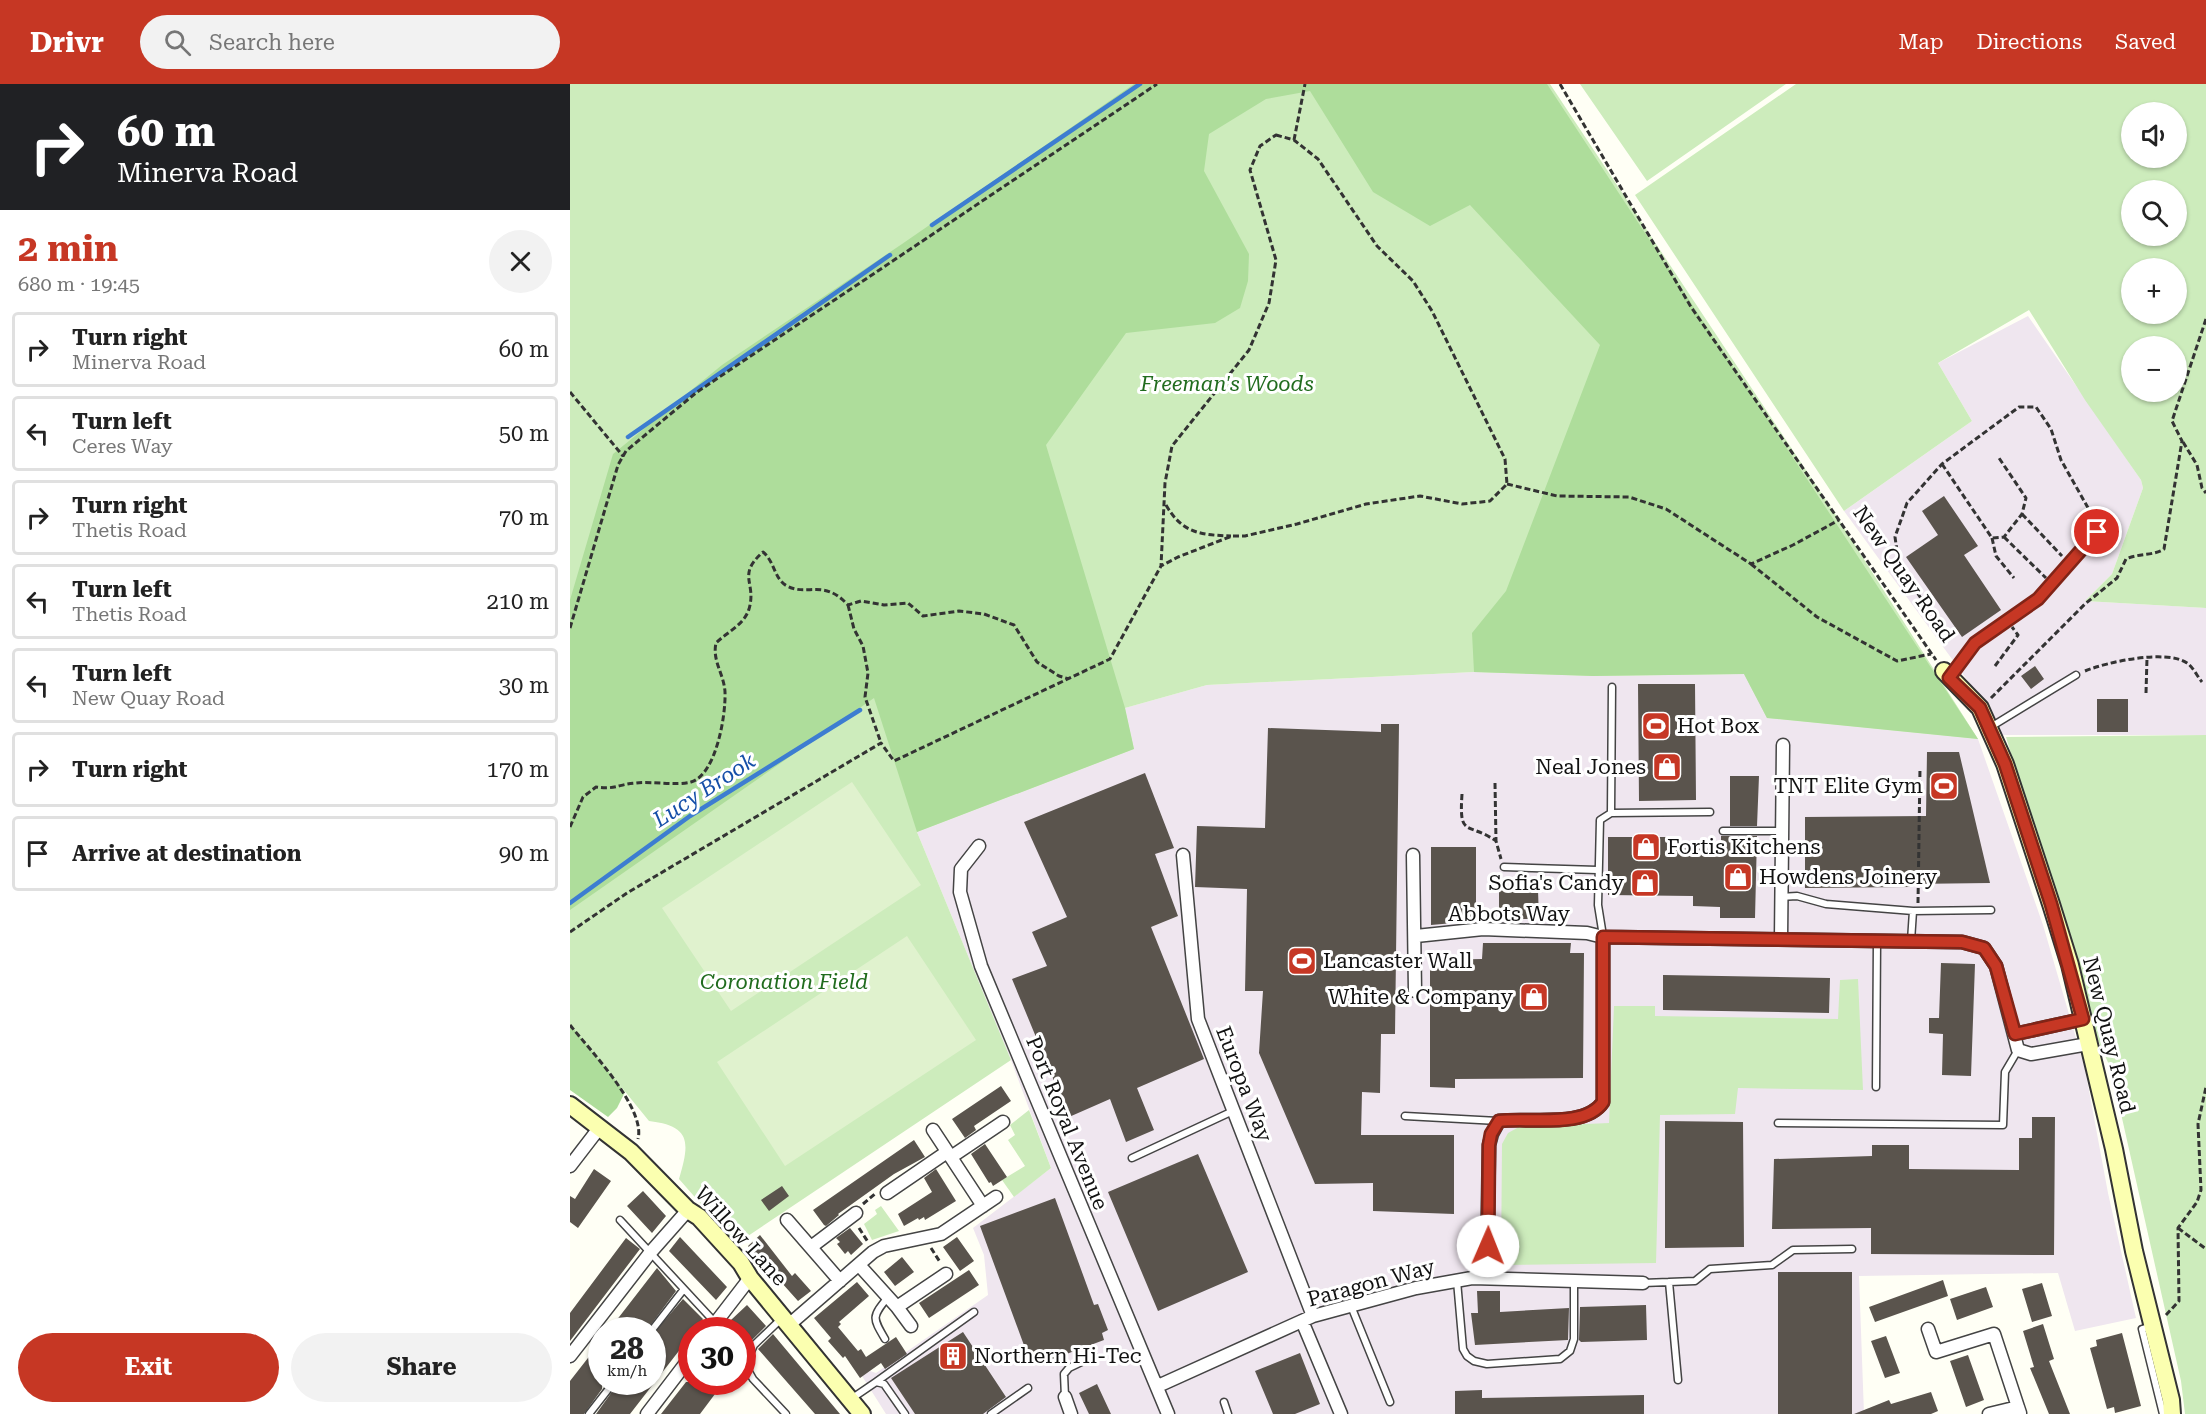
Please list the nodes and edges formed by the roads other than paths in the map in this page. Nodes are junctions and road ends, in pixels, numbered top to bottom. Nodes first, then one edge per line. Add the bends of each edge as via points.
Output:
1 (2097, 532) road end
2 (1947, 675) joint
3 (2076, 675) road end
4 (1612, 687) dead end
5 (1989, 728) junction
6 (1783, 745) dead end
7 (1710, 812) dead end
8 (1611, 813) junction
9 (1723, 831) dead end
10 (1782, 831) junction
11 (979, 846) dead end
12 (1183, 855) dead end
13 (1413, 855) dead end
14 (1504, 867) road end
15 (1597, 870) junction
16 (1780, 897) junction
17 (1991, 910) dead end
18 (1915, 911) junction
19 (1416, 936) junction
20 (1603, 937) junction
21 (1781, 939) junction
22 (1877, 941) junction
23 (1911, 941) junction
24 (1415, 991) dead end
25 (2083, 1019) junction
26 (2015, 1034) junction
27 (2088, 1044) junction
28 (2019, 1050) junction
29 (1876, 1087) dead end
30 (570, 1105) edge
31 (1234, 1111) junction
32 (1406, 1116) dead end
33 (1499, 1121) junction
34 (1003, 1122) dead end
35 (1778, 1124) dead end
36 (600, 1127) junction
37 (933, 1130) dead end
38 (949, 1154) junction
39 (1132, 1158) dead end
40 (570, 1166) edge
41 (887, 1193) road end
42 (996, 1197) dead end
43 (983, 1206) junction
44 (688, 1210) junction
45 (856, 1218) road end
46 (620, 1220) dead end
47 (787, 1220) dead end
48 (810, 1247) junction
49 (1852, 1249) dead end
50 (650, 1253) junction
51 (859, 1265) junction
52 (946, 1274) road end
53 (750, 1278) junction
54 (1472, 1278) junction
55 (840, 1281) junction
56 (1457, 1281) junction
57 (1574, 1281) junction
58 (1669, 1282) junction
59 (1643, 1283) joint
60 (684, 1289) junction
61 (888, 1297) junction
62 (1351, 1306) junction
63 (897, 1307) junction
64 (974, 1312) dead end
65 (662, 1317) edge
66 (707, 1317) edge
67 (723, 1317) edge
68 (1308, 1318) junction
69 (787, 1321) junction
70 (911, 1326) dead end
71 (2153, 1326) junction
72 (1928, 1329) dead end
73 (885, 1338) dead end
74 (570, 1356) edge
75 (1094, 1356) dead end
76 (678, 1373) edge
77 (1678, 1380) dead end
78 (876, 1382) junction
79 (1158, 1386) junction
80 (1028, 1388) dead end
81 (604, 1395) edge
82 (1065, 1397) joint
83 (850, 1399) junction
84 (1224, 1402) dead end
85 (1390, 1402) dead end
86 (2019, 1411) edge
87 (589, 1414) edge
88 (647, 1414) edge
89 (786, 1414) edge
90 (862, 1414) edge
91 (905, 1414) edge
92 (991, 1414) edge
93 (1071, 1414) edge
94 (1168, 1414) edge
95 (1228, 1414) edge
96 (1341, 1414) edge
97 (1989, 1414) edge
98 (2163, 1414) edge
99 (2172, 1414) edge

1 - 2 lane via 2038,599 1975,643
2 - 5 street, New Quay Road via 1980,708
3 - 5 lane
4 - 8 lane
5 - 25 street, New Quay Road via 2031,838
6 - 10 street
7 - 8 lane
8 - 15 lane via 1600,820
9 - 10 lane
10 - 16 street
11 - 79 street, Port Royal Avenue via 961,869 960,892 981,966
12 - 31 street, Europa Way via 1198,1019
13 - 19 street
14 - 15 lane
15 - 20 lane
16 - 18 lane
16 - 21 street
17 - 18 lane
18 - 23 lane
19 - 20 street, Abbots Way via 1483,929
19 - 24 street
20 - 21 street, Abbots Way
20 - 33 street via 1603,1102 1597,1111 1578,1119
21 - 22 street, Abbots Way
22 - 23 street, Abbots Way
22 - 29 lane
23 - 26 street, Abbots Way via 1962,942 1984,948 1996,966
25 - 26 street
25 - 27 street, New Quay Road
26 - 28 street
27 - 28 street via 2031,1054
27 - 71 street, New Quay Road
28 - 35 lane via 2005,1071 2003,1125
30 - 36 street, Willow Lane
31 - 39 lane
31 - 68 street, Europa Way
32 - 33 lane
33 - 54 street via 1489,1145 1487,1266
34 - 38 street
36 - 40 street
36 - 44 street, Willow Lane via 631,1152
37 - 38 street
38 - 41 street
38 - 43 street
42 - 43 street
43 - 51 street via 949,1230 884,1246
44 - 50 street
44 - 53 street, Willow Lane via 741,1263
45 - 48 street
46 - 50 lane
47 - 48 street
48 - 55 street
49 - 58 lane via 1793,1250 1772,1264 1710,1269 1695,1281
50 - 60 lane
50 - 74 street
51 - 55 street
51 - 61 street
52 - 63 street
53 - 67 street
53 - 69 street, Willow Lane
54 - 56 street, Paragon Way
54 - 57 street, Paragon Way
55 - 69 street
56 - 57 lane via 1463,1349 1474,1361 1487,1364 1560,1359 1570,1351 1575,1339
56 - 62 street, Paragon Way
57 - 59 street, Paragon Way
58 - 59 lane
58 - 77 lane
60 - 65 lane
60 - 66 lane
61 - 63 street
61 - 73 lane via 874,1316
62 - 68 street, Paragon Way
62 - 85 lane
63 - 70 street
64 - 78 lane
68 - 79 street, Paragon Way
68 - 96 street, Europa Way
69 - 83 street, Willow Lane
69 - 89 lane via 754,1345 745,1365
71 - 98 lane via 2142,1329
71 - 99 street, New Quay Road
72 - 86 street via 1936,1352 1994,1334
75 - 82 lane via 1064,1374
76 - 88 street
78 - 83 lane
78 - 91 lane via 884,1384
79 - 94 street, Port Royal Avenue
80 - 92 lane
81 - 87 lane
82 - 93 street
83 - 90 street, Willow Lane
84 - 95 lane
86 - 97 street

